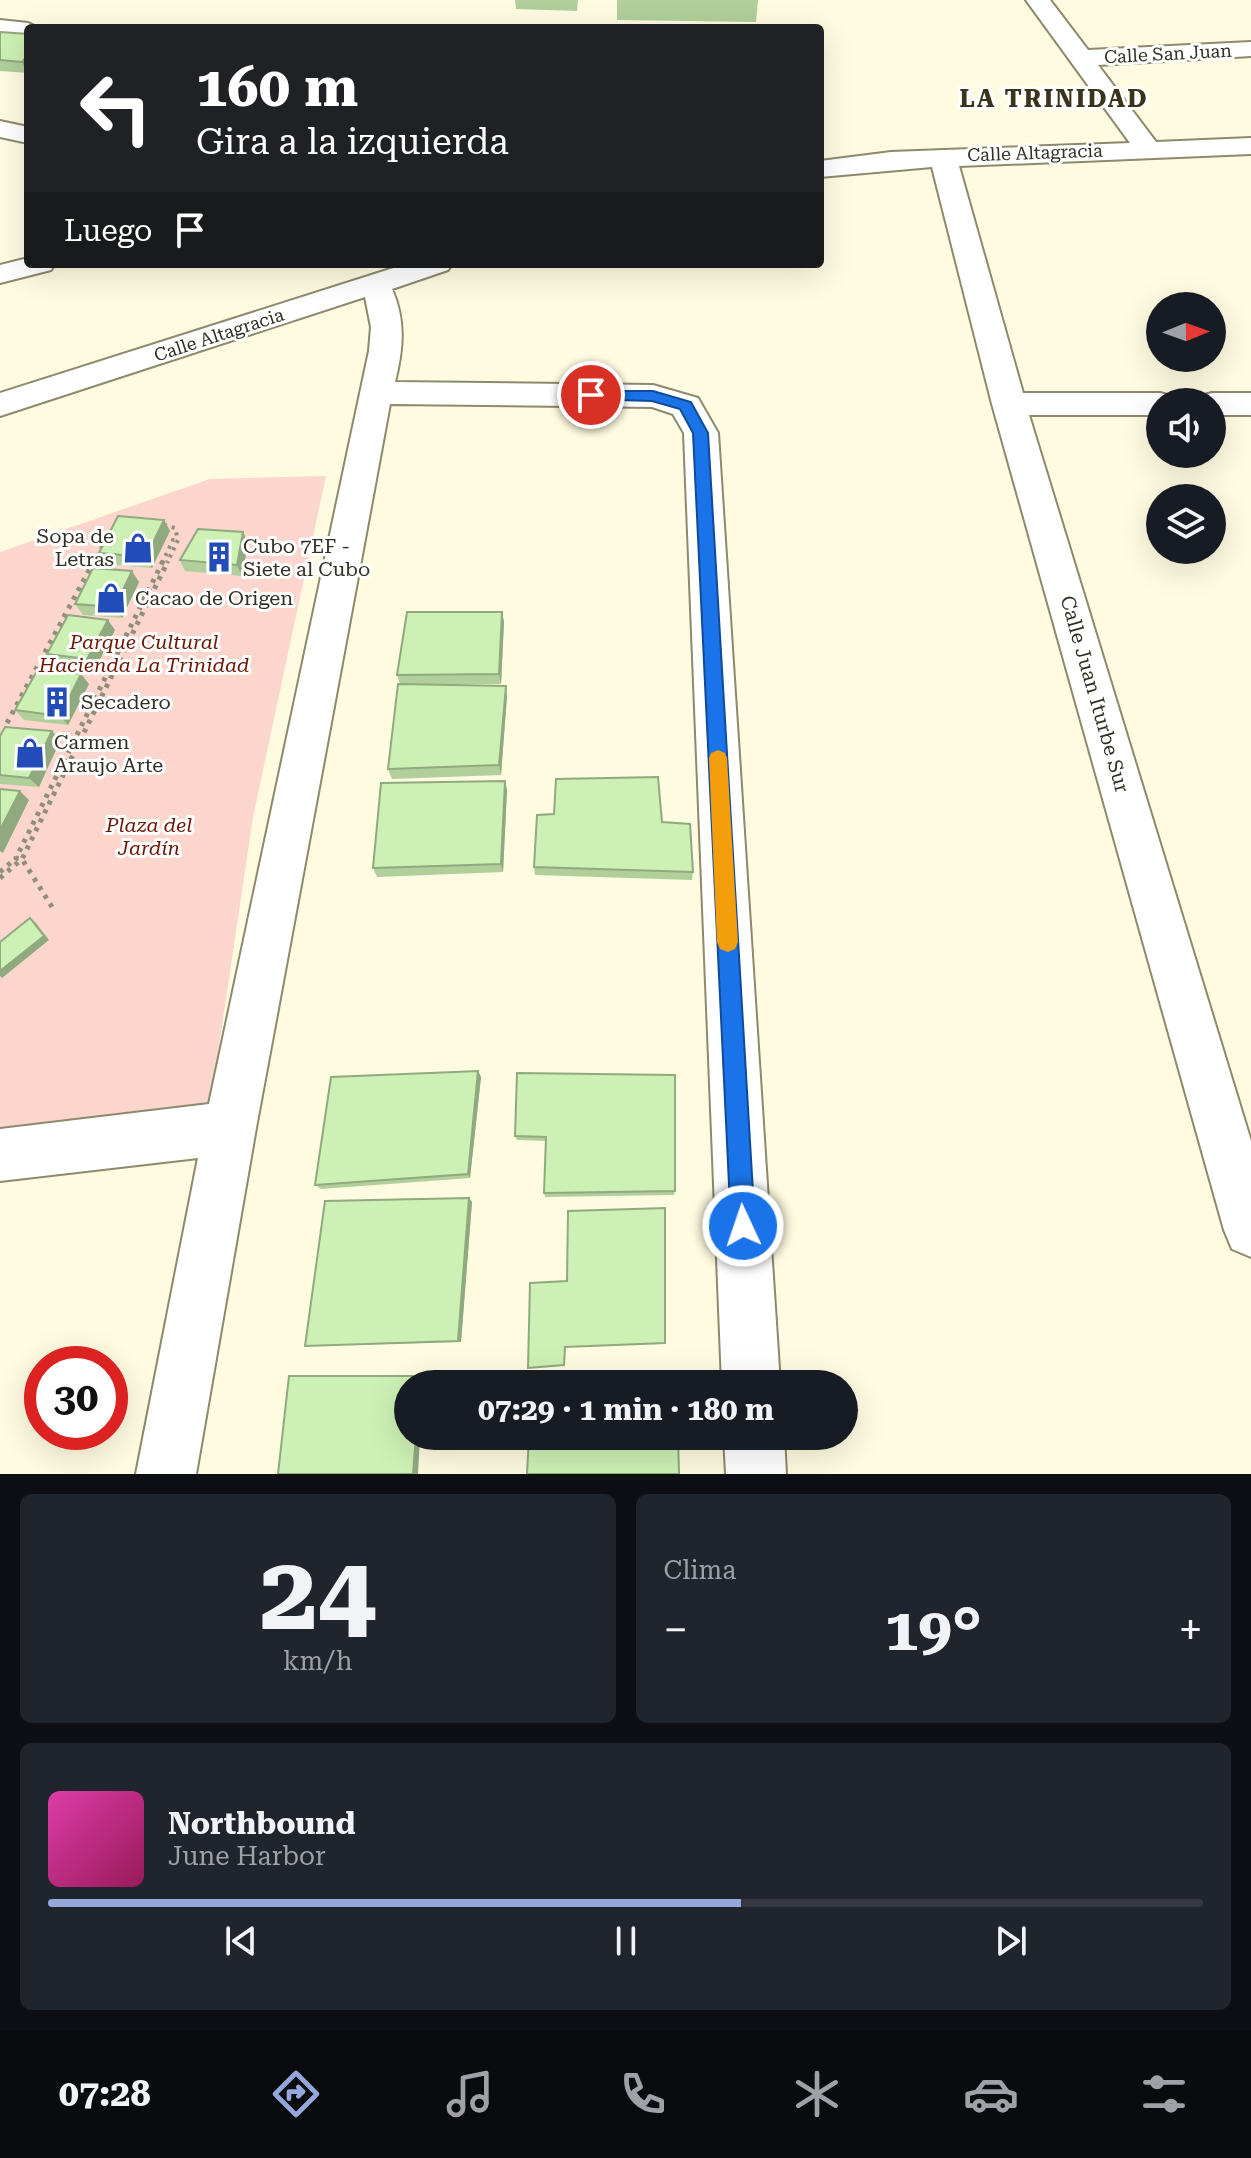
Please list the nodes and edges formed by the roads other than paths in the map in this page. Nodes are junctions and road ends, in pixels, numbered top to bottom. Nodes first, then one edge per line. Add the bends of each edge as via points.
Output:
1 (1038, 0) edge
2 (0, 27) edge
3 (24, 30) edge
4 (1251, 49) edge
5 (1084, 58) junction
6 (0, 129) edge
7 (24, 134) edge
8 (1251, 146) edge
9 (1148, 149) junction
10 (942, 157) junction
11 (824, 168) edge
12 (24, 268) edge
13 (425, 268) edge
14 (0, 274) edge
15 (375, 285) junction
16 (375, 393) junction
17 (1009, 404) junction
18 (1146, 404) edge
19 (1226, 404) edge
20 (1251, 404) edge
21 (0, 405) edge
22 (230, 1128) junction
23 (0, 1155) edge
24 (1251, 1230) edge
25 (750, 1370) edge
26 (755, 1450) edge
27 (166, 1474) edge
28 (756, 1474) edge

1 - 5 street
2 - 3 street
4 - 5 street, Calle San Juan
5 - 9 street
6 - 7 street
8 - 9 street, Calle Altagracia
9 - 10 street, Calle Altagracia
10 - 11 street, Calle Altagracia
10 - 17 street, Calle Juan Iturbe Sur
12 - 14 street
13 - 15 street, Calle Altagracia
15 - 16 street via 385,306 389,342
15 - 21 street, Calle Altagracia
16 - 22 street
16 - 25 street via 653,396 686,406 701,433
17 - 18 street
17 - 24 street, Calle Juan Iturbe Sur
19 - 20 street
22 - 23 street
22 - 27 street
26 - 28 street

